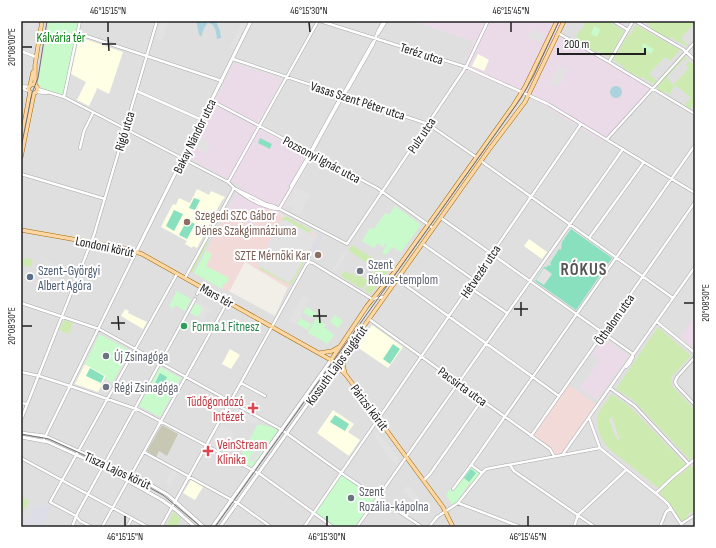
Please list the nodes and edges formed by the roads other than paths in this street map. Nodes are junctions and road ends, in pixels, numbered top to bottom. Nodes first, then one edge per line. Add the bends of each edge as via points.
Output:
1 (42, 21) edge
2 (80, 21) edge
3 (157, 21) edge
4 (251, 21) edge
5 (319, 21) edge
6 (385, 21) edge
7 (488, 21) edge
8 (557, 21) edge
9 (564, 21) edge
10 (613, 21) edge
11 (634, 21) edge
12 (628, 30) junction
13 (77, 33) junction
14 (558, 33) junction
15 (375, 38) junction
16 (695, 42) edge
17 (21, 51) edge
18 (686, 52) junction
19 (147, 56) junction
20 (36, 57) junction
21 (233, 59) junction
22 (695, 60) edge
23 (609, 62) junction
24 (466, 67) junction
25 (287, 76) junction
26 (222, 80) junction
27 (21, 87) edge
28 (31, 88) junction
29 (653, 88) junction
30 (136, 91) junction
31 (36, 92) junction
32 (522, 92) junction
33 (529, 95) junction
34 (64, 97) junction
35 (342, 97) junction
36 (212, 101) junction
37 (93, 112) junction
38 (695, 114) edge
39 (202, 120) junction
40 (428, 124) junction
41 (580, 124) junction
42 (260, 125) junction
43 (125, 129) junction
44 (606, 139) junction
45 (21, 141) edge
46 (695, 146) edge
47 (80, 148) dead end
48 (623, 149) junction
49 (311, 153) junction
50 (21, 157) edge
51 (476, 157) junction
52 (183, 159) junction
53 (481, 161) junction
54 (644, 162) junction
55 (21, 174) edge
56 (672, 179) junction
57 (228, 182) junction
58 (234, 188) junction
59 (382, 192) junction
60 (695, 193) edge
61 (530, 196) junction
62 (105, 199) junction
63 (695, 202) edge
64 (279, 209) junction
65 (441, 218) junction
66 (428, 224) junction
67 (570, 225) junction
68 (434, 228) junction
69 (21, 230) edge
70 (589, 238) junction
71 (91, 242) junction
72 (423, 244) junction
73 (136, 252) junction
74 (491, 254) junction
75 (617, 257) junction
76 (695, 268) edge
77 (177, 274) junction
78 (643, 276) junction
79 (184, 278) junction
80 (397, 279) junction
81 (474, 280) junction
82 (530, 282) junction
83 (201, 287) junction
84 (469, 288) junction
85 (198, 294) dead end
86 (384, 297) junction
87 (673, 298) junction
88 (195, 299) dead end
89 (372, 299) junction
90 (228, 302) junction
91 (21, 303) edge
92 (508, 313) junction
93 (576, 315) junction
94 (62, 316) junction
95 (449, 317) junction
96 (369, 319) junction
97 (657, 322) junction
98 (272, 327) junction
99 (99, 329) junction
100 (604, 334) junction
101 (487, 343) junction
102 (341, 346) junction
103 (135, 349) junction
104 (319, 353) junction
105 (695, 353) edge
106 (345, 354) junction
107 (633, 354) junction
108 (695, 356) edge
109 (422, 357) junction
110 (331, 360) junction
111 (160, 363) junction
112 (336, 364) junction
113 (21, 372) edge
114 (346, 375) junction
115 (38, 376) junction
116 (185, 377) junction
117 (533, 377) junction
118 (241, 383) junction
119 (458, 383) junction
120 (70, 386) junction
121 (610, 388) junction
122 (265, 396) dead end
123 (559, 396) junction
124 (108, 398) junction
125 (482, 400) junction
126 (230, 402) junction
127 (21, 403) edge
128 (27, 404) junction
129 (695, 406) edge
130 (135, 408) junction
131 (505, 417) junction
132 (589, 418) junction
133 (379, 419) junction
134 (21, 420) edge
135 (161, 422) junction
136 (282, 430) junction
137 (21, 433) edge
138 (286, 433) junction
139 (45, 436) junction
140 (532, 436) junction
141 (21, 437) edge
142 (43, 441) junction
143 (206, 445) junction
144 (600, 448) junction
145 (78, 451) junction
146 (144, 452) junction
147 (563, 454) junction
148 (76, 455) junction
149 (406, 456) junction
150 (554, 456) junction
151 (21, 458) edge
152 (695, 459) edge
153 (689, 464) junction
154 (104, 465) junction
155 (471, 465) junction
156 (510, 465) junction
157 (253, 470) junction
158 (626, 470) junction
159 (482, 472) junction
160 (258, 473) junction
161 (342, 473) junction
162 (189, 476) junction
163 (129, 478) junction
164 (62, 480) junction
165 (424, 480) junction
166 (453, 488) dead end
167 (656, 493) junction
168 (88, 494) junction
169 (378, 497) junction
170 (232, 500) junction
171 (175, 501) junction
172 (236, 502) junction
173 (458, 503) junction
174 (172, 506) junction
175 (113, 508) junction
176 (671, 508) junction
177 (446, 512) junction
178 (314, 513) junction
179 (578, 515) junction
180 (76, 516) junction
181 (695, 516) edge
182 (132, 518) junction
183 (83, 522) junction
184 (72, 525) edge
185 (682, 526) edge
186 (92, 527) edge
187 (102, 527) edge
188 (127, 527) edge
189 (148, 527) edge
190 (161, 527) edge
191 (195, 527) edge
192 (204, 527) edge
193 (212, 527) edge
194 (220, 527) edge
195 (271, 527) edge
196 (304, 527) edge
197 (333, 527) edge
198 (357, 527) edge
199 (422, 527) edge
200 (428, 527) edge
201 (453, 527) edge
202 (520, 527) edge
203 (574, 527) edge
204 (594, 527) edge
205 (660, 527) edge

1 - 20 main road
2 - 13 street
3 - 19 street, Rigó utca
4 - 21 street, Bakay Nándor utca
5 - 15 street, Teréz utca
5 - 25 street
6 - 15 street
7 - 24 street, Pulz utca
8 - 32 main road, Kossuth Lajos sugárút
9 - 14 main road, Kossuth Lajos sugárút
10 - 12 street
11 - 12 street
11 - 18 street
12 - 23 street
13 - 19 street
13 - 34 street
14 - 23 street
14 - 33 main road, Kossuth Lajos sugárút
15 - 24 street, Teréz utca
15 - 35 street
16 - 18 street
17 - 20 street
18 - 22 street
18 - 29 street
19 - 26 street
19 - 30 street, Rigó utca
20 - 28 main road
21 - 25 street, Vasas Szent Péter utca
21 - 26 street, Bakay Nándor utca
23 - 29 street
24 - 32 street, Teréz utca
24 - 40 street, Pulz utca
25 - 35 street, Vasas Szent Péter utca
25 - 42 street
26 - 36 street, Bakay Nándor utca
27 - 28 street
28 - 31 main road
28 - 31 main road
28 - 45 main road
29 - 38 street
29 - 44 street
30 - 39 street
30 - 43 street, Rigó utca
31 - 34 street
31 - 50 main road
32 - 33 street
32 - 51 main road, Kossuth Lajos sugárút
33 - 41 street
33 - 53 main road, Kossuth Lajos sugárút
34 - 37 street
35 - 40 street, Vasas Szent Péter utca
35 - 49 street
36 - 39 street, Bakay Nándor utca
36 - 42 street, Pozsonyi Ignác utca
37 - 43 street
37 - 47 street via 84,131
39 - 52 street, Bakay Nándor utca
40 - 51 street, Vasas Szent Péter utca
40 - 59 street, Pulz utca
41 - 44 street
41 - 61 street, Hétvezér utca
42 - 49 street, Pozsonyi Ignác utca
42 - 57 street
43 - 52 street
43 - 62 street, Rigó utca
44 - 48 street
46 - 56 street
48 - 54 street
48 - 67 street
49 - 59 street, Pozsonyi Ignác utca
49 - 64 street
51 - 66 main road, Kossuth Lajos sugárút
52 - 57 street
52 - 73 street, Bakay Nándor utca
53 - 61 street
53 - 65 main road, Kossuth Lajos sugárút
54 - 56 street
54 - 70 street
55 - 62 street
56 - 60 street
56 - 75 street
57 - 58 street
58 - 64 street
58 - 79 street, Mars tér
59 - 64 street, Pulz utca via 347,244
59 - 66 street, Pozsonyi Ignác utca
61 - 67 street
61 - 74 street, Hétvezér utca
62 - 71 street, Rigó utca
63 - 78 street, Öthalom utca
65 - 68 main road, Kossuth Lajos sugárút
65 - 74 street
66 - 68 street
66 - 89 main road, Kossuth Lajos sugárút
67 - 70 street
67 - 82 street
68 - 72 main road, Kossuth Lajos sugárút
69 - 71 main road, Londoni körút
70 - 75 street
71 - 73 main road, Londoni körút
71 - 94 street, Rigó utca
72 - 80 main road, Kossuth Lajos sugárút
72 - 81 street
73 - 77 main road, Londoni körút
73 - 99 street
74 - 81 street, Hétvezér utca
74 - 82 street
75 - 78 street
75 - 93 street
76 - 87 street
77 - 79 main road, Londoni körút
77 - 103 street
78 - 87 street
78 - 100 street, Öthalom utca
79 - 83 main road, Mars tér
80 - 86 main road, Kossuth Lajos sugárút
80 - 95 street
81 - 84 street, Hétvezér utca
82 - 92 street
82 - 93 street
83 - 85 street
83 - 90 main road, Mars tér
84 - 92 street
84 - 95 street, Hétvezér utca
86 - 89 street
86 - 96 main road, Kossuth Lajos sugárút
87 - 97 street
88 - 111 street
89 - 98 street via 309,262
89 - 102 main road, Kossuth Lajos sugárút
90 - 98 main road, Mars tér
90 - 116 street
91 - 94 street
92 - 101 street
93 - 100 street
93 - 117 street
94 - 99 street
94 - 115 street, Rigó utca
95 - 101 street
95 - 109 street, Hétvezér utca
96 - 106 main road, Kossuth Lajos sugárút
96 - 109 street, Pacsirta utca
97 - 105 street
97 - 107 street
98 - 104 main road, Párizsi körút
98 - 118 street
99 - 103 street
99 - 120 street
100 - 107 street
100 - 123 street, Öthalom utca
101 - 117 street
101 - 119 street
102 - 104 main road via 332,351
102 - 110 main road, Kossuth Lajos sugárút
103 - 111 street
103 - 124 street
104 - 110 main road, Párizsi körút
106 - 112 main road, Kossuth Lajos sugárút
106 - 114 main road via 343,365
107 - 121 street via 631,361
108 - 129 street via 676,377 675,382
109 - 119 street, Pacsirta utca
109 - 133 street, Hétvezér utca
110 - 112 main road, Párizsi körút
110 - 136 street, Kossuth Lajos sugárút
111 - 116 street
111 - 130 street
112 - 114 main road, Párizsi körút
112 - 138 street, Kossuth Lajos sugárút
113 - 115 street
114 - 133 main road, Párizsi körút
115 - 120 street
115 - 128 street, Rigó utca
116 - 126 street
116 - 135 street
117 - 123 street
117 - 131 street
118 - 122 street
118 - 126 street
119 - 125 street, Pacsirta utca
119 - 149 street
120 - 124 street
120 - 139 street
121 - 132 street
121 - 153 street via 634,406
123 - 140 street, Öthalom utca
124 - 130 street
124 - 145 street
125 - 131 street, Pacsirta utca
125 - 165 street
126 - 136 street
126 - 143 street
127 - 128 street
128 - 134 street, Rigó utca
130 - 135 street
130 - 154 street
131 - 140 street, Pacsirta utca
131 - 155 street
132 - 144 street
132 - 147 street
133 - 149 main road, Párizsi körút
133 - 161 street, Hétvezér utca
135 - 143 street
135 - 146 street
136 - 138 street
136 - 157 street, Kossuth Lajos sugárút
137 - 139 street, Tisza Lajos körút
138 - 160 street, Kossuth Lajos sugárút
138 - 161 street
139 - 142 street
139 - 145 street, Tisza Lajos körút
140 - 150 street, Pacsirta utca via 550,449
141 - 142 street, Tisza Lajos körút
142 - 148 street, Tisza Lajos körút
143 - 157 street
143 - 162 street
144 - 147 street
144 - 158 street
145 - 148 street
145 - 154 street, Tisza Lajos körút
146 - 162 street
146 - 163 street
147 - 150 street
148 - 154 street, Tisza Lajos körút
148 - 164 street
149 - 165 main road, Párizsi körút
149 - 169 street
150 - 156 street
151 - 164 street
152 - 153 street
153 - 167 street
154 - 163 street, Tisza Lajos körút
154 - 168 street
155 - 159 street
155 - 166 street
156 - 159 street
156 - 179 street via 514,471
157 - 160 street
157 - 170 street, Kossuth Lajos sugárút
158 - 167 street
158 - 179 street
159 - 173 street
160 - 172 street, Kossuth Lajos sugárút
160 - 178 street
161 - 169 street
161 - 178 street, Hétvezér utca
162 - 170 street
162 - 171 street
163 - 171 street, Tisza Lajos körút via 136,477
163 - 174 street, Tisza Lajos körút
163 - 175 street
164 - 168 street
164 - 180 street via 50,502
165 - 177 main road, Párizsi körút
167 - 176 street
168 - 175 street
168 - 180 street
169 - 198 street
169 - 199 street
170 - 172 street
170 - 193 street, Kossuth Lajos sugárút
171 - 174 street
171 - 192 street, Tisza Lajos körút
172 - 194 street, Kossuth Lajos sugárút
172 - 195 street
173 - 177 street
173 - 202 street
174 - 190 street
174 - 191 street, Tisza Lajos körút
175 - 182 street
175 - 187 street
176 - 185 street
176 - 205 street via 666,512
177 - 200 street
177 - 201 main road, Párizsi körút
178 - 196 street, Hétvezér utca
178 - 197 street
179 - 203 street
179 - 204 street
180 - 183 street
180 - 184 street
181 - 185 street
182 - 188 street
182 - 189 street
183 - 184 street
183 - 186 street

